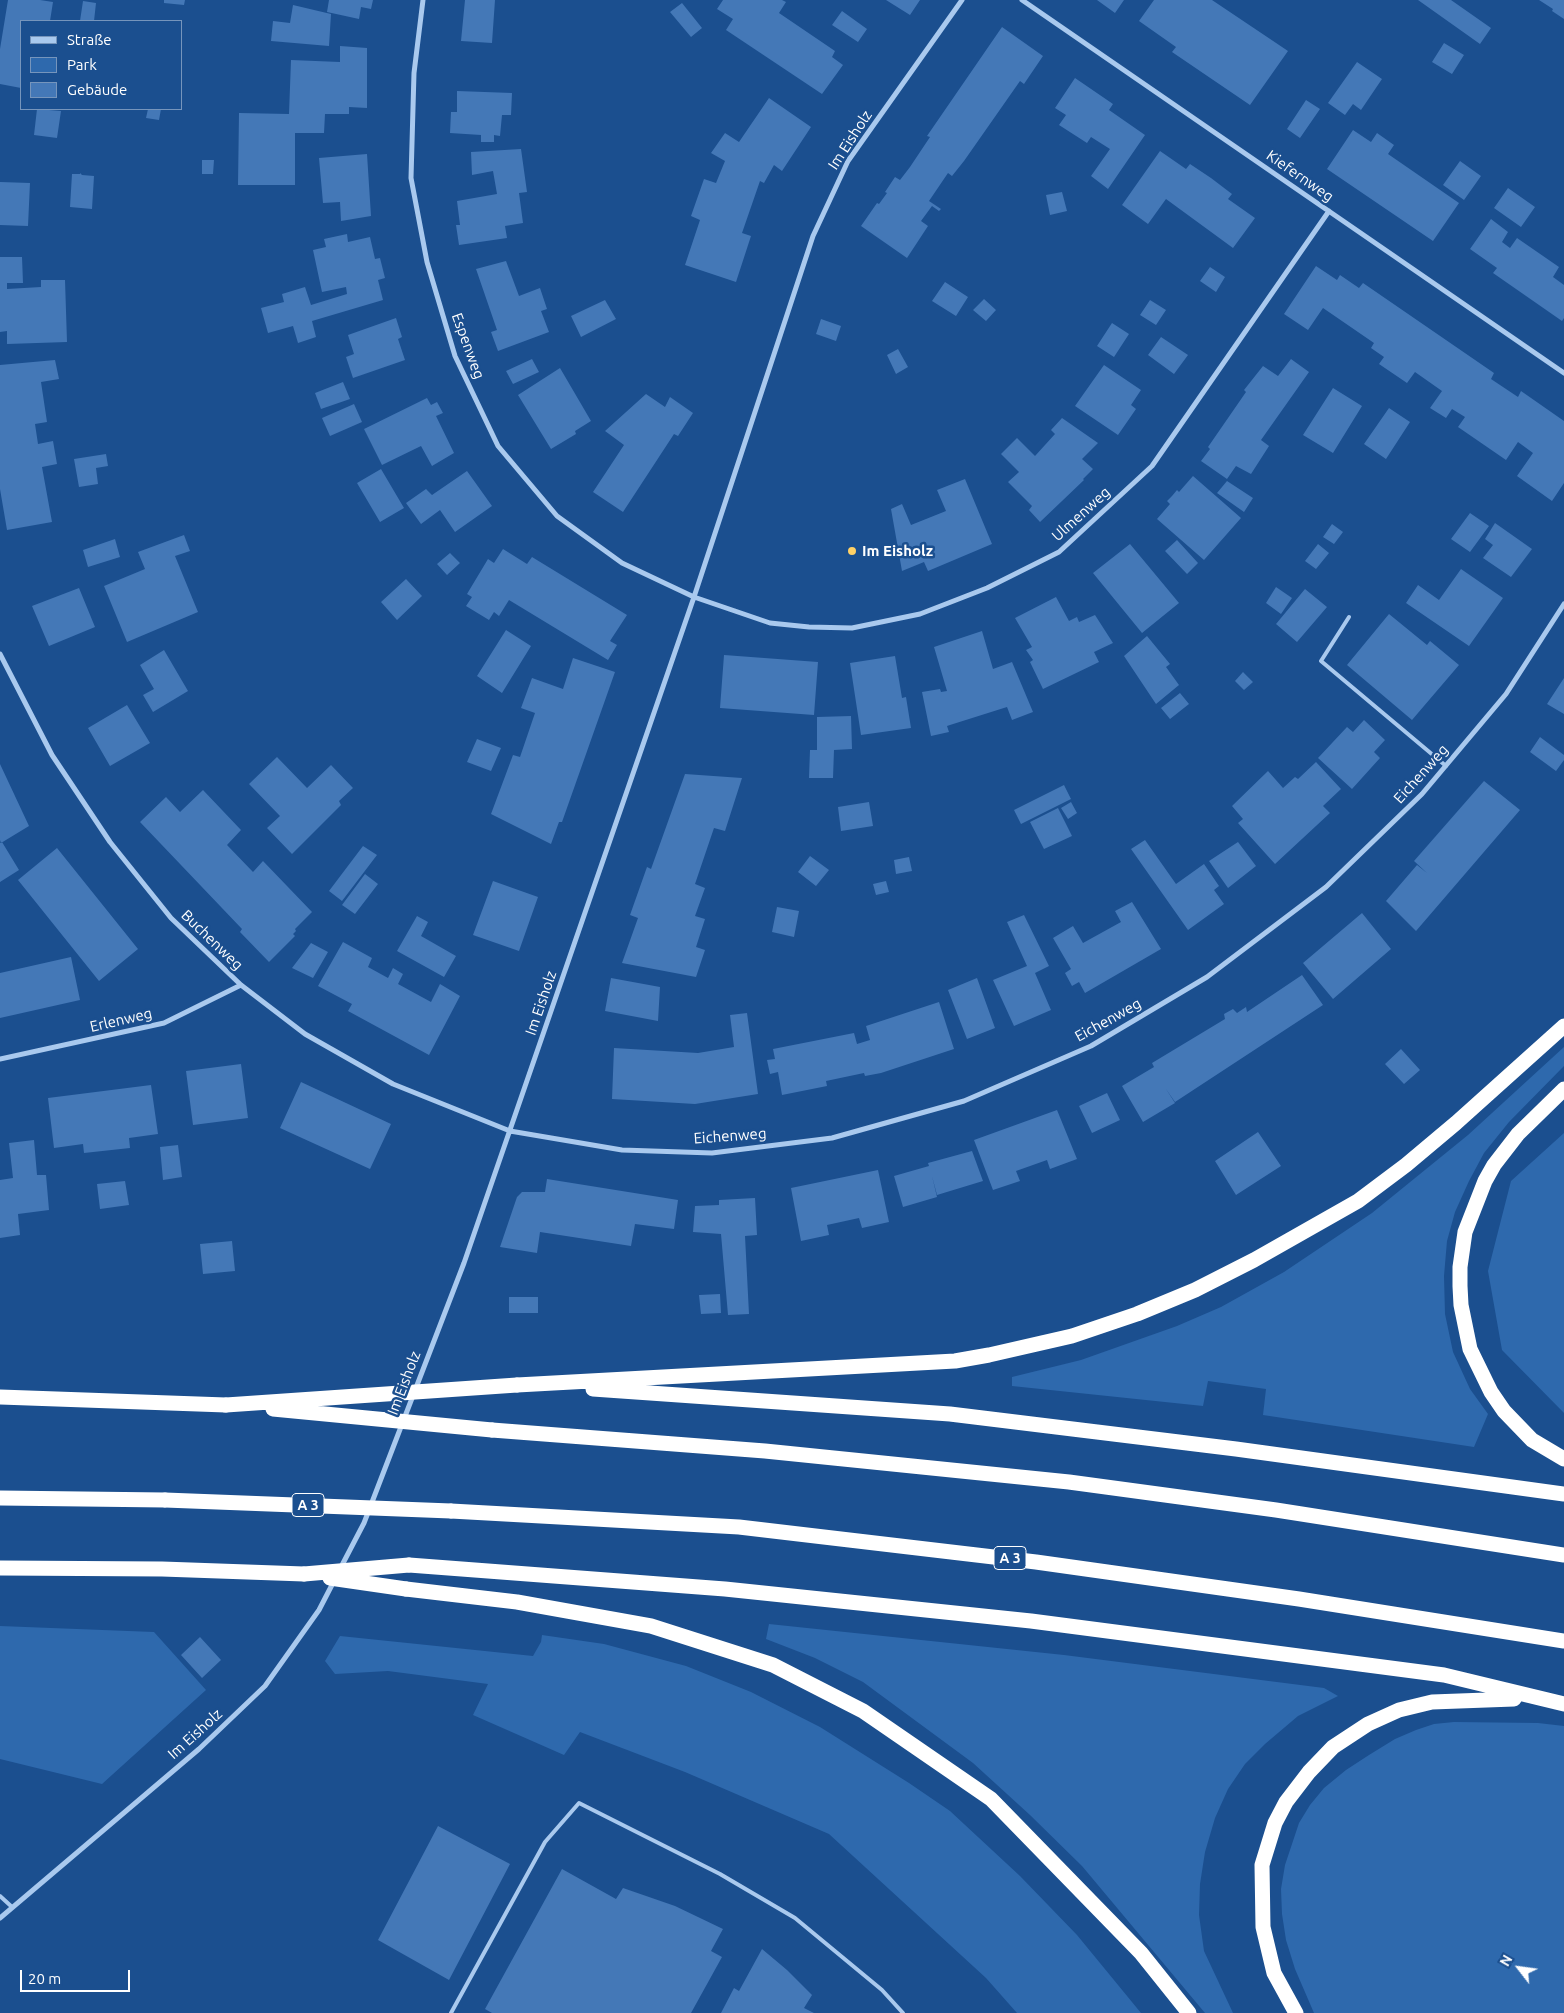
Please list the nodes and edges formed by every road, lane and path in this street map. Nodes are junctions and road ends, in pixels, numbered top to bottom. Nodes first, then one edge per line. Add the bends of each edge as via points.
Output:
1 (423, 0) edge
2 (962, 0) edge
3 (1022, 0) edge
4 (1329, 211) junction
5 (1564, 373) edge
6 (694, 597) junction
7 (1564, 604) edge
8 (1349, 617) dead end
9 (0, 654) edge
10 (1446, 766) junction
11 (241, 985) junction
12 (1564, 1026) edge
13 (0, 1059) edge
14 (1564, 1089) edge
15 (510, 1132) junction
16 (516, 1385) junction
17 (0, 1397) edge
18 (226, 1405) junction
19 (1564, 1459) edge
20 (1564, 1494) edge
21 (0, 1498) edge
22 (1564, 1555) edge
23 (0, 1568) edge
24 (304, 1574) junction
25 (1564, 1641) edge
26 (1536, 1698) junction
27 (1564, 1704) edge
28 (0, 1896) edge
29 (12, 1907) junction
30 (0, 1918) edge
31 (451, 2013) edge
32 (903, 2013) edge
33 (1189, 2013) edge
34 (1296, 2013) edge

1 - 6 street, Espenweg via 414,73 411,178 427,262 455,356 498,446 557,516 622,563
2 - 6 street, Im Eisholz via 848,161 813,236
3 - 4 street, Kiefernweg
4 - 5 street, Kiefernweg
4 - 6 street, Ulmenweg via 1152,466 1059,552 987,588 920,614 852,628 770,623
6 - 15 street, Im Eisholz
7 - 10 street, Eichenweg via 1506,694
8 - 10 lane via 1321,661
9 - 11 street, Buchenweg via 52,755 110,842 171,918
10 - 15 street, Eichenweg via 1422,794 1326,888 1207,977 1091,1046 964,1101 832,1138 712,1153 622,1150
11 - 13 street, Erlenweg via 164,1024
11 - 15 street, Buchenweg via 305,1034 393,1084
12 - 16 highway via 1456,1123 1358,1201 1254,1260 1137,1314 1072,1336 955,1361
14 - 19 highway via 1518,1134 1485,1181 1465,1232 1460,1286 1470,1349 1491,1392 1532,1440
15 - 29 street, Im Eisholz via 364,1523 319,1610 264,1686 199,1749
16 - 18 highway, bridge
16 - 20 highway via 950,1414
17 - 18 highway
18 - 22 highway, bridge via 766,1451 1069,1482 1276,1510
21 - 25 highway, A 3, bridge via 451,1510 739,1527 1026,1560
23 - 24 highway
24 - 26 highway, bridge via 409,1565 726,1589 1031,1621 1444,1675
24 - 33 highway, bridge via 517,1602 651,1626 773,1665 863,1711 991,1799 1141,1953
26 - 27 highway
26 - 34 highway via 1432,1702 1399,1710 1368,1724 1333,1747 1286,1802 1275,1823 1262,1865 1263,1927 1274,1973
28 - 29 lane
29 - 30 street, Im Eisholz
31 - 32 lane via 545,1842 579,1803 720,1874 795,1918 882,1990

